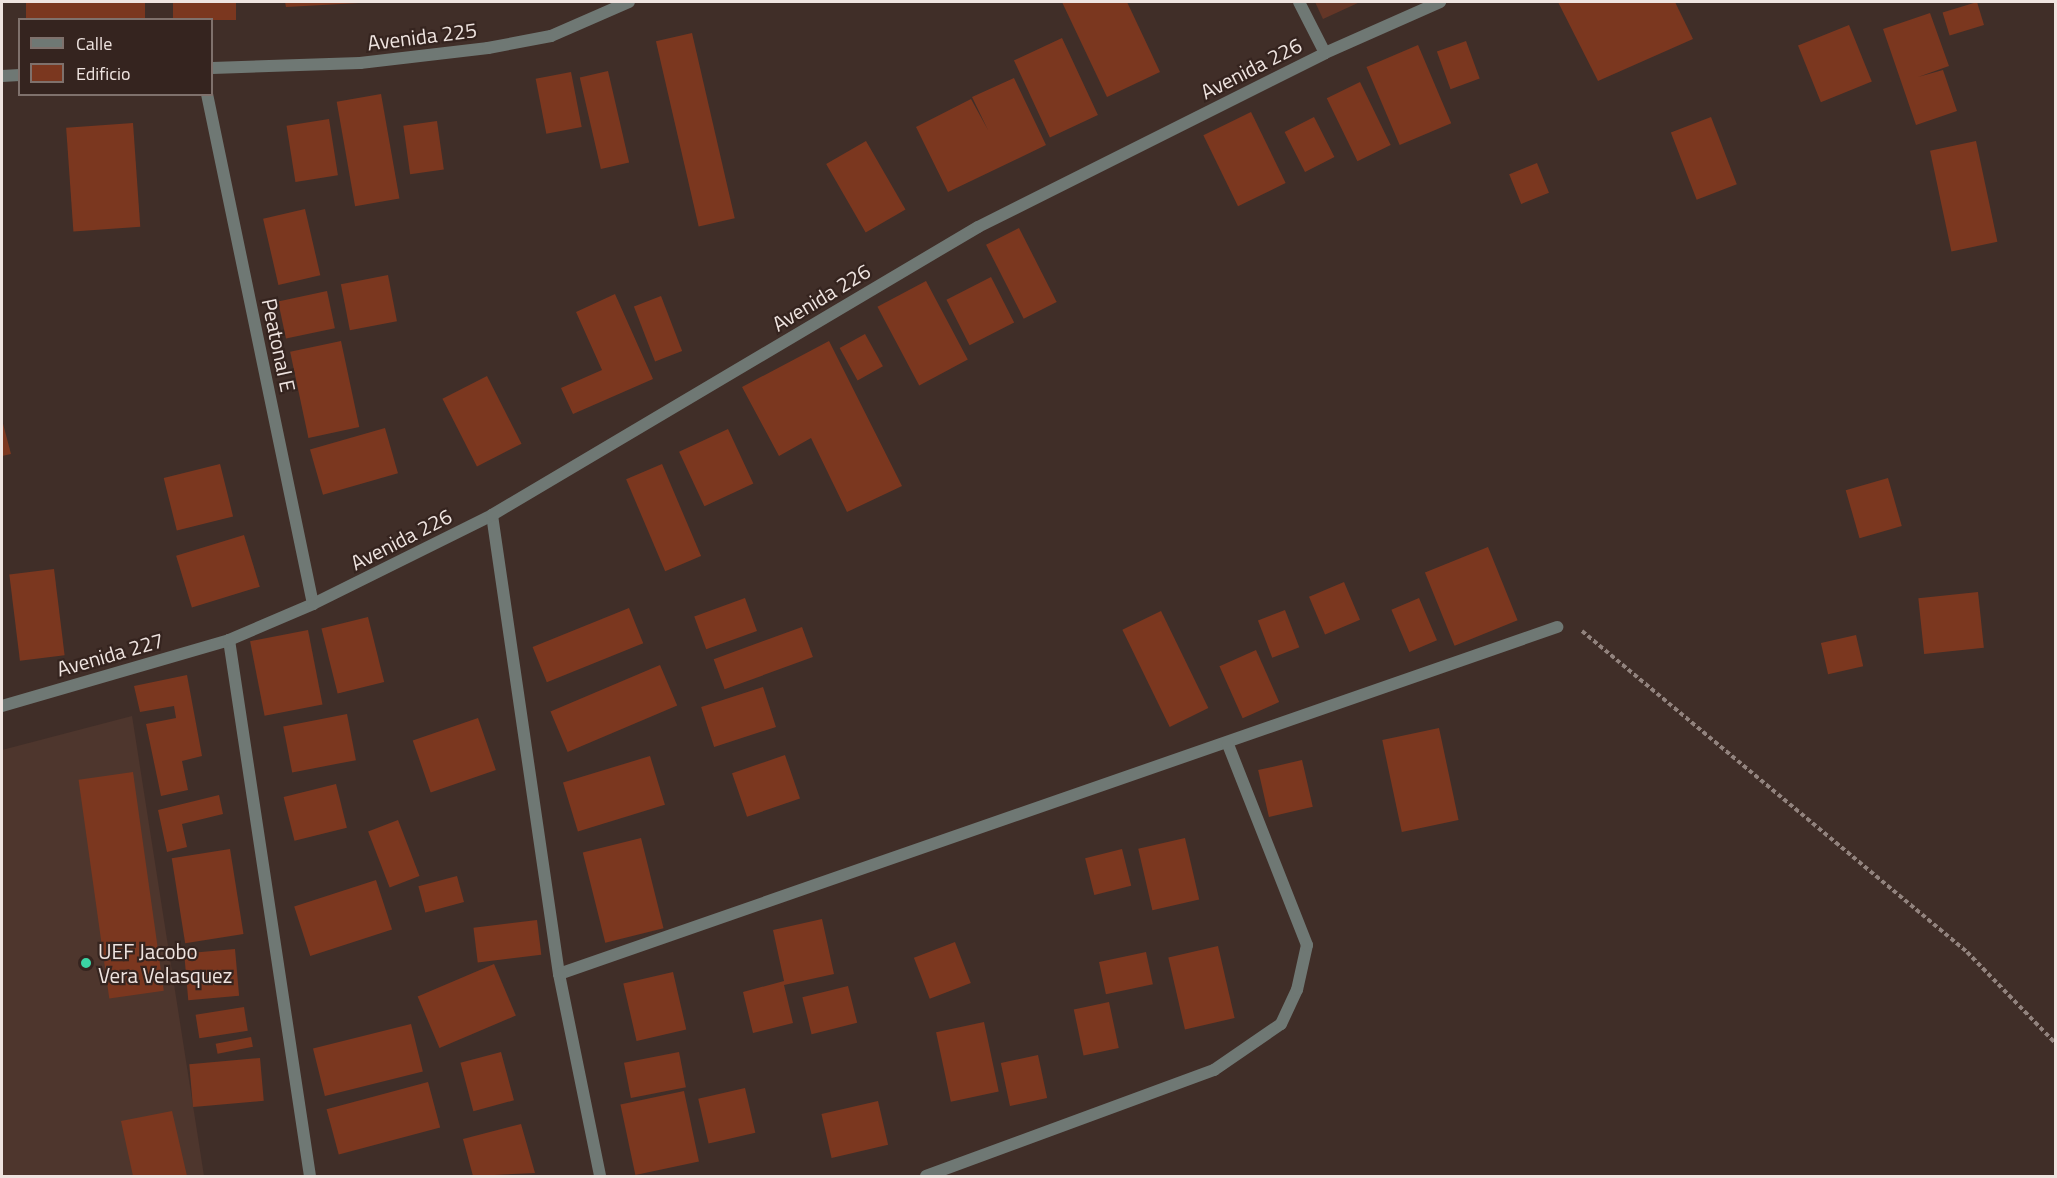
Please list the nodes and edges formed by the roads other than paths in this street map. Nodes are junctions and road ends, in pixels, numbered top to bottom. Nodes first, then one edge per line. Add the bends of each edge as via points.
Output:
1 (629, 2) edge
2 (1299, 2) edge
3 (1440, 2) edge
4 (1325, 53) junction
5 (213, 68) edge
6 (18, 75) edge
7 (2, 76) edge
8 (207, 96) edge
9 (492, 515) junction
10 (313, 604) junction
11 (1557, 627) road end
12 (229, 640) junction
13 (2, 706) edge
14 (1228, 744) junction
15 (559, 974) junction
16 (310, 1176) edge
17 (600, 1176) edge
18 (926, 1176) edge

1 - 5 street, Avenida 225 via 551,36 488,48 360,63
2 - 4 street
3 - 4 street, Avenida 226
4 - 9 street, Avenida 226 via 978,226
6 - 7 street
8 - 10 street, Peatonal E
9 - 10 street, Avenida 226
9 - 15 street
10 - 12 street, Avenida 226
11 - 14 street
12 - 13 street, Avenida 227
12 - 16 street
14 - 15 street
14 - 18 street via 1307,945 1297,990 1281,1024 1214,1070
15 - 17 street

